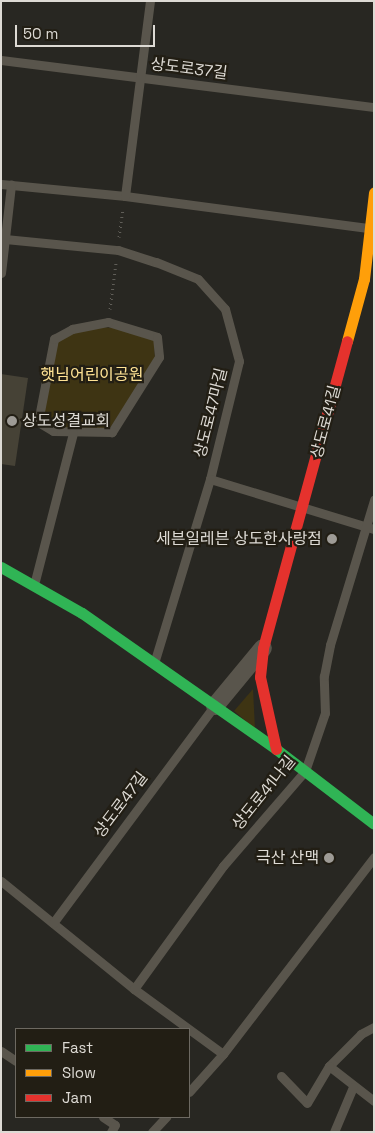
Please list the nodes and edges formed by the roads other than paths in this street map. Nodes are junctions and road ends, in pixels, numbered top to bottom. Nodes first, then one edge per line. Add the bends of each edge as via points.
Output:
1 (150, 1) edge
2 (1, 60) edge
3 (140, 78) junction
4 (374, 107) edge
5 (6, 185) edge
6 (374, 193) edge
7 (125, 196) junction
8 (368, 228) junction
9 (5, 239) junction
10 (1, 273) edge
11 (369, 280) edge
12 (73, 433) junction
13 (210, 479) junction
14 (374, 500) edge
15 (302, 509) junction
16 (371, 528) edge
17 (1, 567) edge
18 (34, 583) junction
19 (263, 648) junction
20 (154, 665) junction
21 (214, 706) junction
22 (276, 749) junction
23 (305, 771) junction
24 (374, 824) edge
25 (374, 857) edge
26 (1, 880) edge
27 (53, 923) junction
28 (134, 989) junction
29 (374, 1027) edge
30 (187, 1028) edge
31 (190, 1030) edge
32 (1, 1051) edge
33 (223, 1054) junction
34 (15, 1060) edge
35 (329, 1066) junction
36 (281, 1076) dead end
37 (353, 1088) junction
38 (190, 1091) edge
39 (374, 1101) edge
40 (104, 1118) edge
41 (165, 1118) edge
42 (111, 1132) edge
43 (152, 1132) edge
44 (334, 1132) edge

1 - 3 lane
2 - 3 lane, 상도로37길
3 - 4 lane, 상도로37길
3 - 7 lane
5 - 7 lane
5 - 9 lane
6 - 8 street, 상도로41길
7 - 8 lane
8 - 11 street, 상도로41길
9 - 10 lane
9 - 13 lane, 상도로47마길 via 118,250 156,262 198,279 225,309 239,362
11 - 15 street, 상도로41길
12 - 12 lane via 112,432 159,357 157,337 108,322 72,330 54,339 38,422 53,431
12 - 18 lane
13 - 15 lane
13 - 20 lane, 상도로47마길
14 - 16 lane, 상도로41나길
15 - 16 lane
15 - 19 street, 상도로41길
16 - 23 lane, 상도로41나길 via 330,645 324,676 325,713
17 - 18 street
18 - 20 street
19 - 21 street, 상도로41길
19 - 22 street, 상도로41길 via 260,677
20 - 21 street
21 - 22 street
21 - 27 lane, 상도로47길
22 - 23 street
23 - 24 street
23 - 28 lane, 상도로41나길 via 223,866
25 - 33 lane
26 - 27 lane
27 - 28 lane
28 - 30 lane
29 - 35 lane via 361,1034
31 - 33 lane
32 - 34 lane
33 - 38 lane
35 - 36 lane via 307,1103
35 - 37 lane
37 - 39 lane
37 - 44 lane
40 - 42 lane via 115,1125
41 - 43 lane

